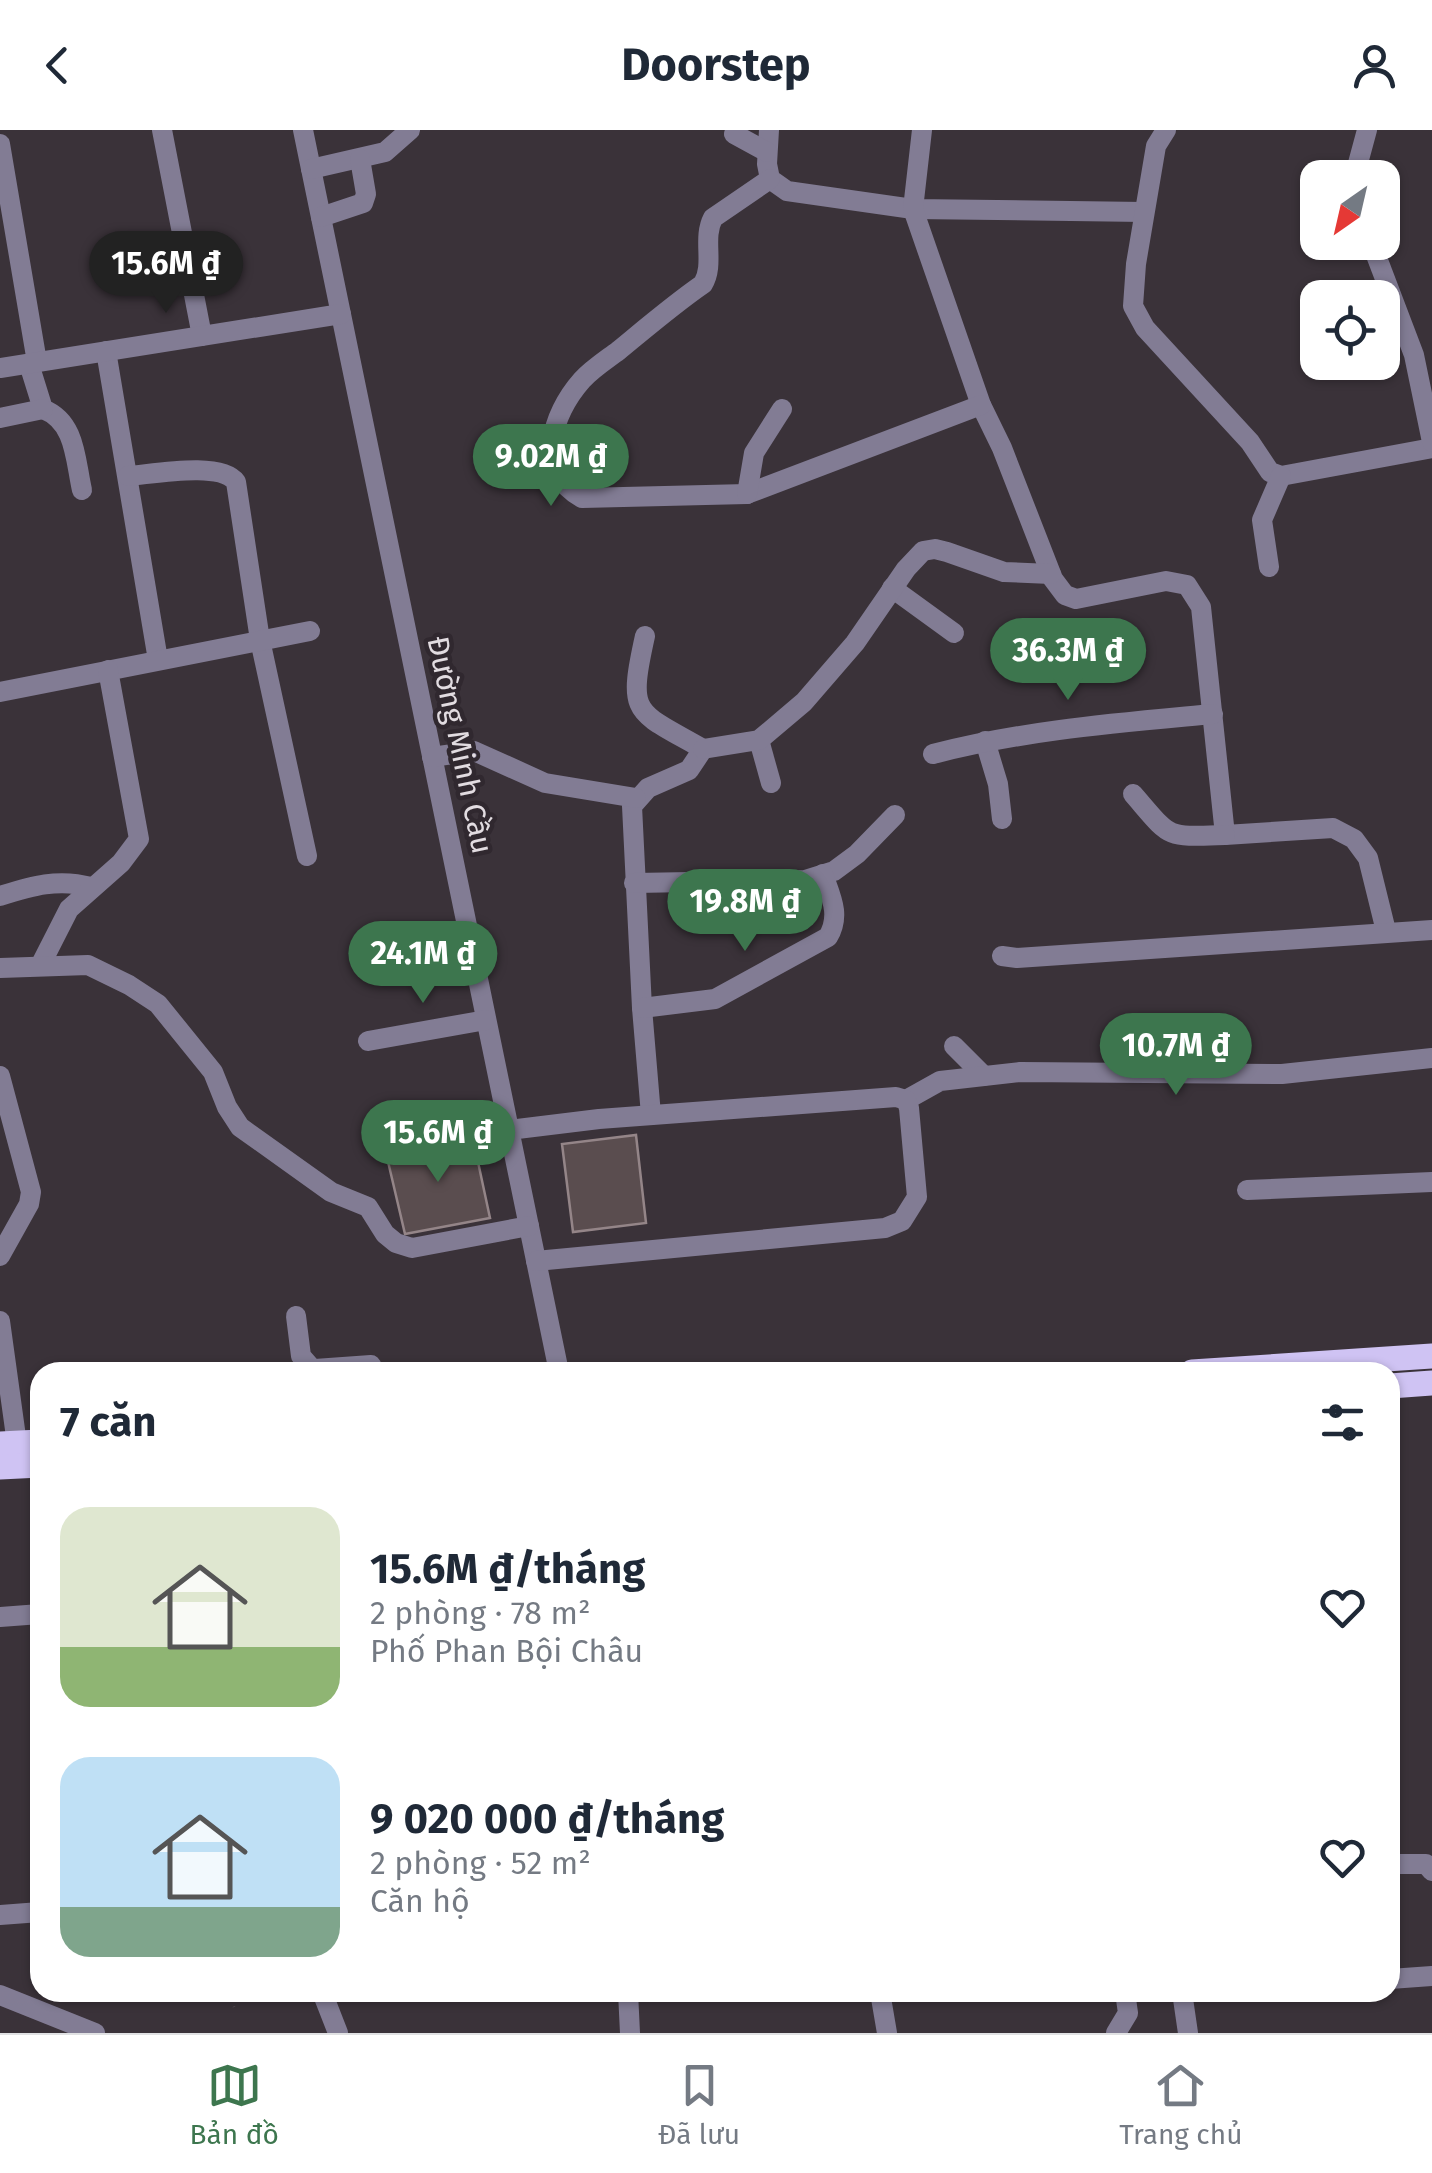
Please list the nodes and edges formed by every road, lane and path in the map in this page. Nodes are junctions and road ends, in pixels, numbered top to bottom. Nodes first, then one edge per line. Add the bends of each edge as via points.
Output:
1 (162, 130) edge
2 (303, 130) edge
3 (410, 130) edge
4 (769, 130) edge
5 (922, 130) edge
6 (1166, 130) edge
7 (1367, 130) edge
8 (734, 134) dead end
9 (0, 144) edge
10 (767, 152) junction
11 (360, 159) junction
12 (1359, 160) edge
13 (311, 169) junction
14 (770, 179) junction
15 (913, 210) junction
16 (1144, 212) junction
17 (321, 217) junction
18 (1379, 260) edge
19 (341, 314) junction
20 (202, 336) junction
21 (106, 351) junction
22 (33, 363) junction
23 (0, 368) edge
24 (981, 405) junction
25 (44, 409) junction
26 (782, 409) dead end
27 (0, 418) edge
28 (1432, 445) edge
29 (128, 476) junction
30 (1282, 476) junction
31 (82, 490) dead end
32 (747, 494) junction
33 (1269, 567) dead end
34 (1051, 574) junction
35 (892, 588) junction
36 (310, 630) dead end
37 (954, 634) dead end
38 (645, 636) dead end
39 (260, 640) junction
40 (158, 660) junction
41 (108, 670) junction
42 (0, 692) edge
43 (1213, 714) junction
44 (759, 740) junction
45 (984, 741) junction
46 (704, 749) junction
47 (933, 754) dead end
48 (432, 758) junction
49 (771, 783) dead end
50 (1132, 794) dead end
51 (636, 798) junction
52 (896, 815) dead end
53 (1002, 819) dead end
54 (1225, 835) junction
55 (307, 856) dead end
56 (823, 874) junction
57 (634, 883) junction
58 (92, 887) junction
59 (0, 896) edge
60 (1432, 930) edge
61 (1386, 931) junction
62 (1002, 956) dead end
63 (41, 964) junction
64 (0, 968) edge
65 (642, 1008) junction
66 (486, 1020) junction
67 (368, 1041) dead end
68 (954, 1046) dead end
69 (1432, 1058) edge
70 (0, 1076) edge
71 (984, 1076) junction
72 (906, 1100) junction
73 (652, 1115) junction
74 (509, 1130) junction
75 (0, 1160) edge
76 (24, 1166) junction
77 (1432, 1182) edge
78 (1247, 1190) dead end
79 (529, 1226) junction
80 (0, 1256) edge
81 (536, 1260) junction
82 (296, 1316) dead end
83 (0, 1321) edge
84 (1432, 1356) edge
85 (307, 1362) edge
86 (557, 1362) edge
87 (1342, 1362) edge
88 (1432, 1383) edge
89 (1400, 1385) edge
90 (19, 1443) edge
91 (30, 1466) edge
92 (0, 1467) edge
93 (30, 1615) edge
94 (0, 1617) edge
95 (1432, 1845) edge
96 (1400, 1865) edge
97 (1431, 1869) edge
98 (30, 1913) edge
99 (0, 1915) edge
100 (1432, 1976) edge
101 (1400, 1978) edge
102 (0, 1995) edge
103 (233, 2002) edge
104 (326, 2002) edge
105 (628, 2002) edge
106 (881, 2002) edge
107 (1127, 2002) edge
108 (1183, 2002) edge
109 (234, 2006) dead end
110 (95, 2033) edge
111 (338, 2033) edge
112 (630, 2033) edge
113 (886, 2033) edge
114 (1116, 2033) edge
115 (1188, 2033) edge

1 - 20 street
2 - 13 street, Đường Minh Cầu
3 - 11 street via 385,152
4 - 10 street
5 - 15 street
6 - 16 street via 1156,146
7 - 12 street
8 - 10 street
9 - 22 street
10 - 14 street
11 - 13 street
11 - 17 street via 362,203
13 - 17 street, Đường Minh Cầu
14 - 15 street via 787,191
14 - 32 street via 713,218 703,284 583,379 550,437 562,482 582,498
15 - 16 street
15 - 24 street
16 - 30 street via 1133,306 1270,472
17 - 19 street, Đường Minh Cầu
18 - 28 street via 1414,355
19 - 20 street
19 - 48 street, Đường Minh Cầu
20 - 21 street
21 - 22 street
21 - 29 street
22 - 23 street
22 - 25 street
24 - 32 street
24 - 34 street
25 - 27 street
25 - 31 street via 69,430
26 - 32 street via 754,453
28 - 30 street
29 - 39 street via 217,470 232,476
29 - 40 street
30 - 33 street via 1262,520
34 - 35 street via 1004,572 935,549 923,552
34 - 43 street via 1076,599 1166,581 1187,586 1201,607
35 - 37 street
35 - 44 street via 804,702
36 - 39 street
38 - 46 street via 636,678 644,716
39 - 40 street
39 - 55 street
40 - 41 street
41 - 42 street
41 - 58 street via 138,839 122,863
43 - 45 street
43 - 54 street
44 - 46 street
44 - 49 street
45 - 47 street
45 - 53 street
46 - 51 street via 688,770
48 - 51 street via 474,751 545,782
48 - 66 street, Đường Minh Cầu
50 - 54 street via 1166,832
51 - 57 street
52 - 56 street via 856,854
54 - 61 street via 1333,828 1354,839 1368,858
56 - 57 street via 804,880
56 - 65 street via 835,908 828,937 715,999
57 - 65 street
58 - 59 street via 69,880
58 - 63 street via 69,909
60 - 61 street
61 - 62 street
63 - 64 street
63 - 79 street via 88,965 158,1004 213,1072 240,1127 332,1192 368,1207 396,1243 412,1248
65 - 73 street
66 - 67 street
66 - 74 street, Đường Minh Cầu
68 - 71 street
69 - 71 street via 1282,1074
70 - 76 street
71 - 72 street via 940,1081
72 - 73 street
72 - 81 street via 917,1197 902,1221 885,1228
73 - 74 street
74 - 79 street, Đường Minh Cầu
75 - 76 street
76 - 80 street via 30,1204
77 - 78 street
79 - 81 street, Đường Minh Cầu
81 - 86 street, Đường Minh Cầu
82 - 85 street
83 - 90 street
84 - 87 main road
88 - 89 main road
91 - 92 main road
93 - 94 street
95 - 97 street
96 - 97 street
98 - 99 street
100 - 101 street
102 - 110 street
103 - 109 path
104 - 111 street
105 - 112 street
106 - 113 street
107 - 114 street
108 - 115 street

